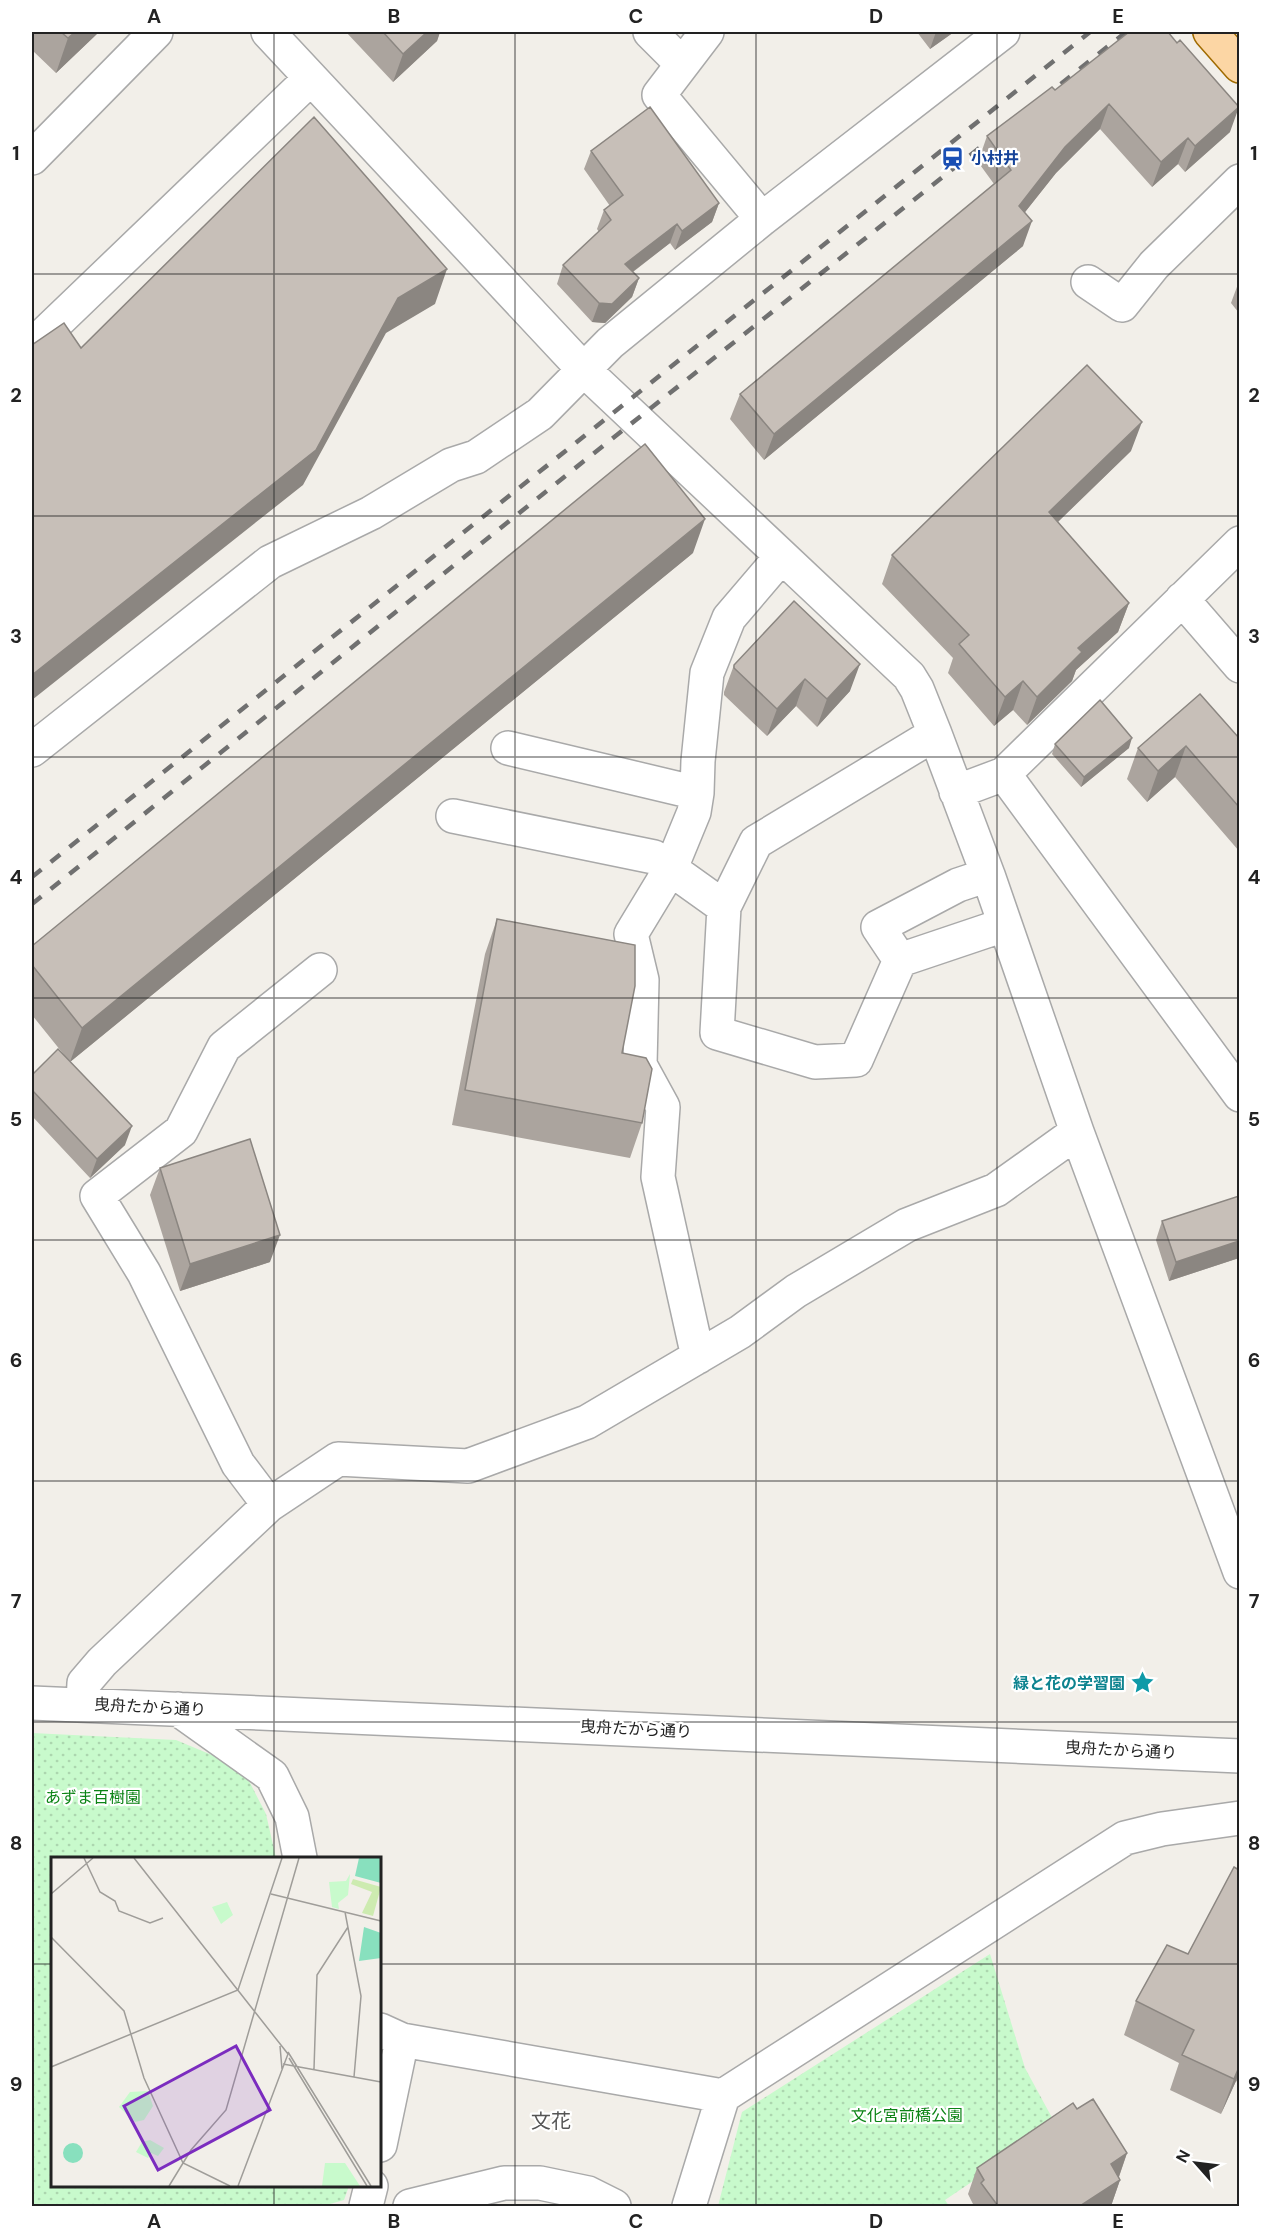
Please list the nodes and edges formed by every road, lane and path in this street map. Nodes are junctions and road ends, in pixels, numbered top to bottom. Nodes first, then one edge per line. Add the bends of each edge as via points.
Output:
1 (156, 32) edge
2 (268, 32) edge
3 (650, 32) edge
4 (706, 32) edge
5 (1003, 32) edge
6 (1210, 32) edge
7 (682, 64) junction
8 (1239, 66) edge
9 (311, 78) junction
10 (32, 158) edge
11 (1239, 181) edge
12 (762, 219) junction
13 (1088, 282) dead end
14 (32, 345) edge
15 (583, 369) junction
16 (1239, 543) edge
17 (781, 557) junction
18 (1182, 599) junction
19 (1239, 666) edge
20 (935, 734) junction
21 (508, 748) dead end
22 (32, 750) edge
23 (1004, 774) junction
24 (956, 792) junction
25 (697, 793) junction
26 (453, 816) dead end
27 (671, 868) junction
28 (988, 875) junction
29 (724, 907) junction
30 (1004, 925) junction
31 (900, 960) junction
32 (320, 970) dead end
33 (1239, 1095) edge
34 (1077, 1132) junction
35 (698, 1357) junction
36 (269, 1505) junction
37 (1239, 1572) edge
38 (32, 1703) edge
39 (82, 1704) junction
40 (178, 1709) junction
41 (1239, 1756) edge
42 (1239, 1818) edge
43 (300, 1857) edge
44 (391, 2035) edge
45 (723, 2096) junction
46 (381, 2135) edge
47 (371, 2187) edge
48 (366, 2206) edge
49 (411, 2206) edge
50 (614, 2206) edge
51 (689, 2206) edge

1 - 10 street
2 - 9 street
3 - 7 street
4 - 7 street
5 - 12 street
6 - 8 main road
7 - 12 street via 659,95
9 - 14 street
9 - 15 street
11 - 13 street via 1154,265 1122,305
12 - 15 street
15 - 17 street
15 - 22 street via 540,414 476,457 451,465 371,513 270,562
16 - 18 street
17 - 20 street via 909,676
17 - 25 street via 729,618 707,673
18 - 19 street
18 - 23 street
20 - 24 street
20 - 29 street via 756,842
21 - 25 street
23 - 24 street
23 - 33 street
24 - 28 street
25 - 27 street via 694,812
26 - 27 street via 654,857
27 - 29 street
27 - 35 street via 631,934 642,980 640,1065 663,1107 658,1177
28 - 30 street
28 - 31 street via 958,885 878,927
29 - 31 street via 717,1034 815,1062 856,1060
30 - 31 street
30 - 34 street
32 - 36 street via 224,1047 181,1131 97,1197 144,1273 238,1464
34 - 35 street via 996,1190 907,1225 795,1291
34 - 37 street
35 - 36 street via 587,1422 468,1466 338,1460
36 - 39 street via 102,1662 84,1683
38 - 39 street, 曳舟たから通り
39 - 40 street, 曳舟たから通り
40 - 41 street, 曳舟たから通り
40 - 43 street via 272,1776 292,1817
42 - 45 street via 1125,1838
44 - 45 street
44 - 46 street
45 - 51 street
47 - 48 street
49 - 50 street via 504,2182 540,2183 588,2193

